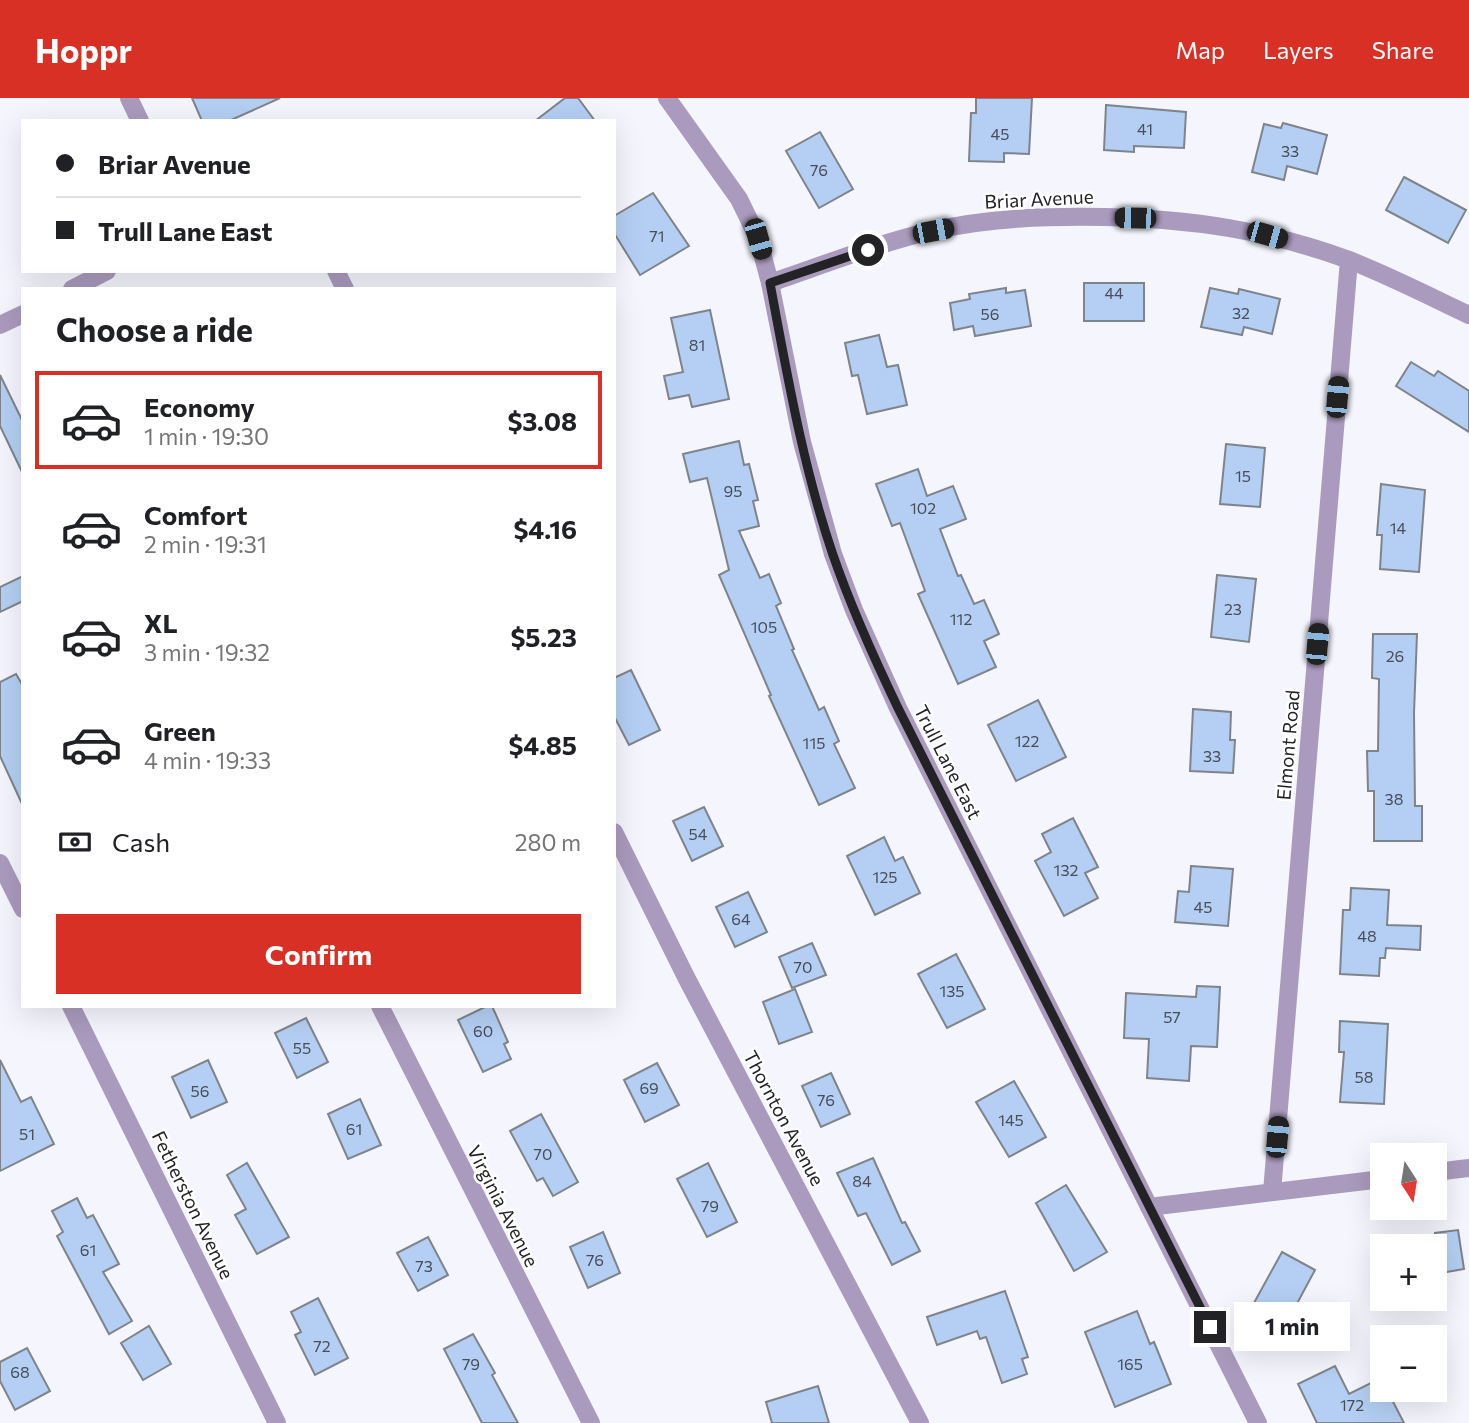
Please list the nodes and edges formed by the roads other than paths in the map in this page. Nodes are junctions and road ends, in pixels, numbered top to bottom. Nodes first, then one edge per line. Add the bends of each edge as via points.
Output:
1 (129, 98) edge
2 (667, 98) edge
3 (139, 119) edge
4 (1349, 260) junction
5 (103, 273) edge
6 (770, 283) junction
7 (76, 287) edge
8 (21, 315) edge
9 (1469, 316) edge
10 (0, 325) edge
11 (616, 836) edge
12 (0, 863) edge
13 (21, 905) edge
14 (72, 1008) edge
15 (381, 1008) edge
16 (1469, 1168) edge
17 (1447, 1171) edge
18 (1370, 1180) edge
19 (1272, 1192) junction
20 (1149, 1207) junction
21 (277, 1423) edge
22 (591, 1423) edge
23 (920, 1423) edge
24 (1258, 1423) edge

1 - 3 street
2 - 6 street, Trull Lane East via 739,199 758,239
4 - 6 street, Briar Avenue via 1267,235 1185,220 1027,218 979,222 892,241
4 - 9 street, Briar Avenue
4 - 19 street, Elmont Road
5 - 7 street
6 - 20 street, Trull Lane East via 802,442 833,554 854,610 904,720
8 - 10 street
11 - 23 street, Thornton Avenue
12 - 13 street
14 - 21 street, Fetherston Avenue
15 - 22 street, Virginia Avenue
16 - 17 street
18 - 19 street
19 - 20 street
20 - 24 street, Trull Lane East

